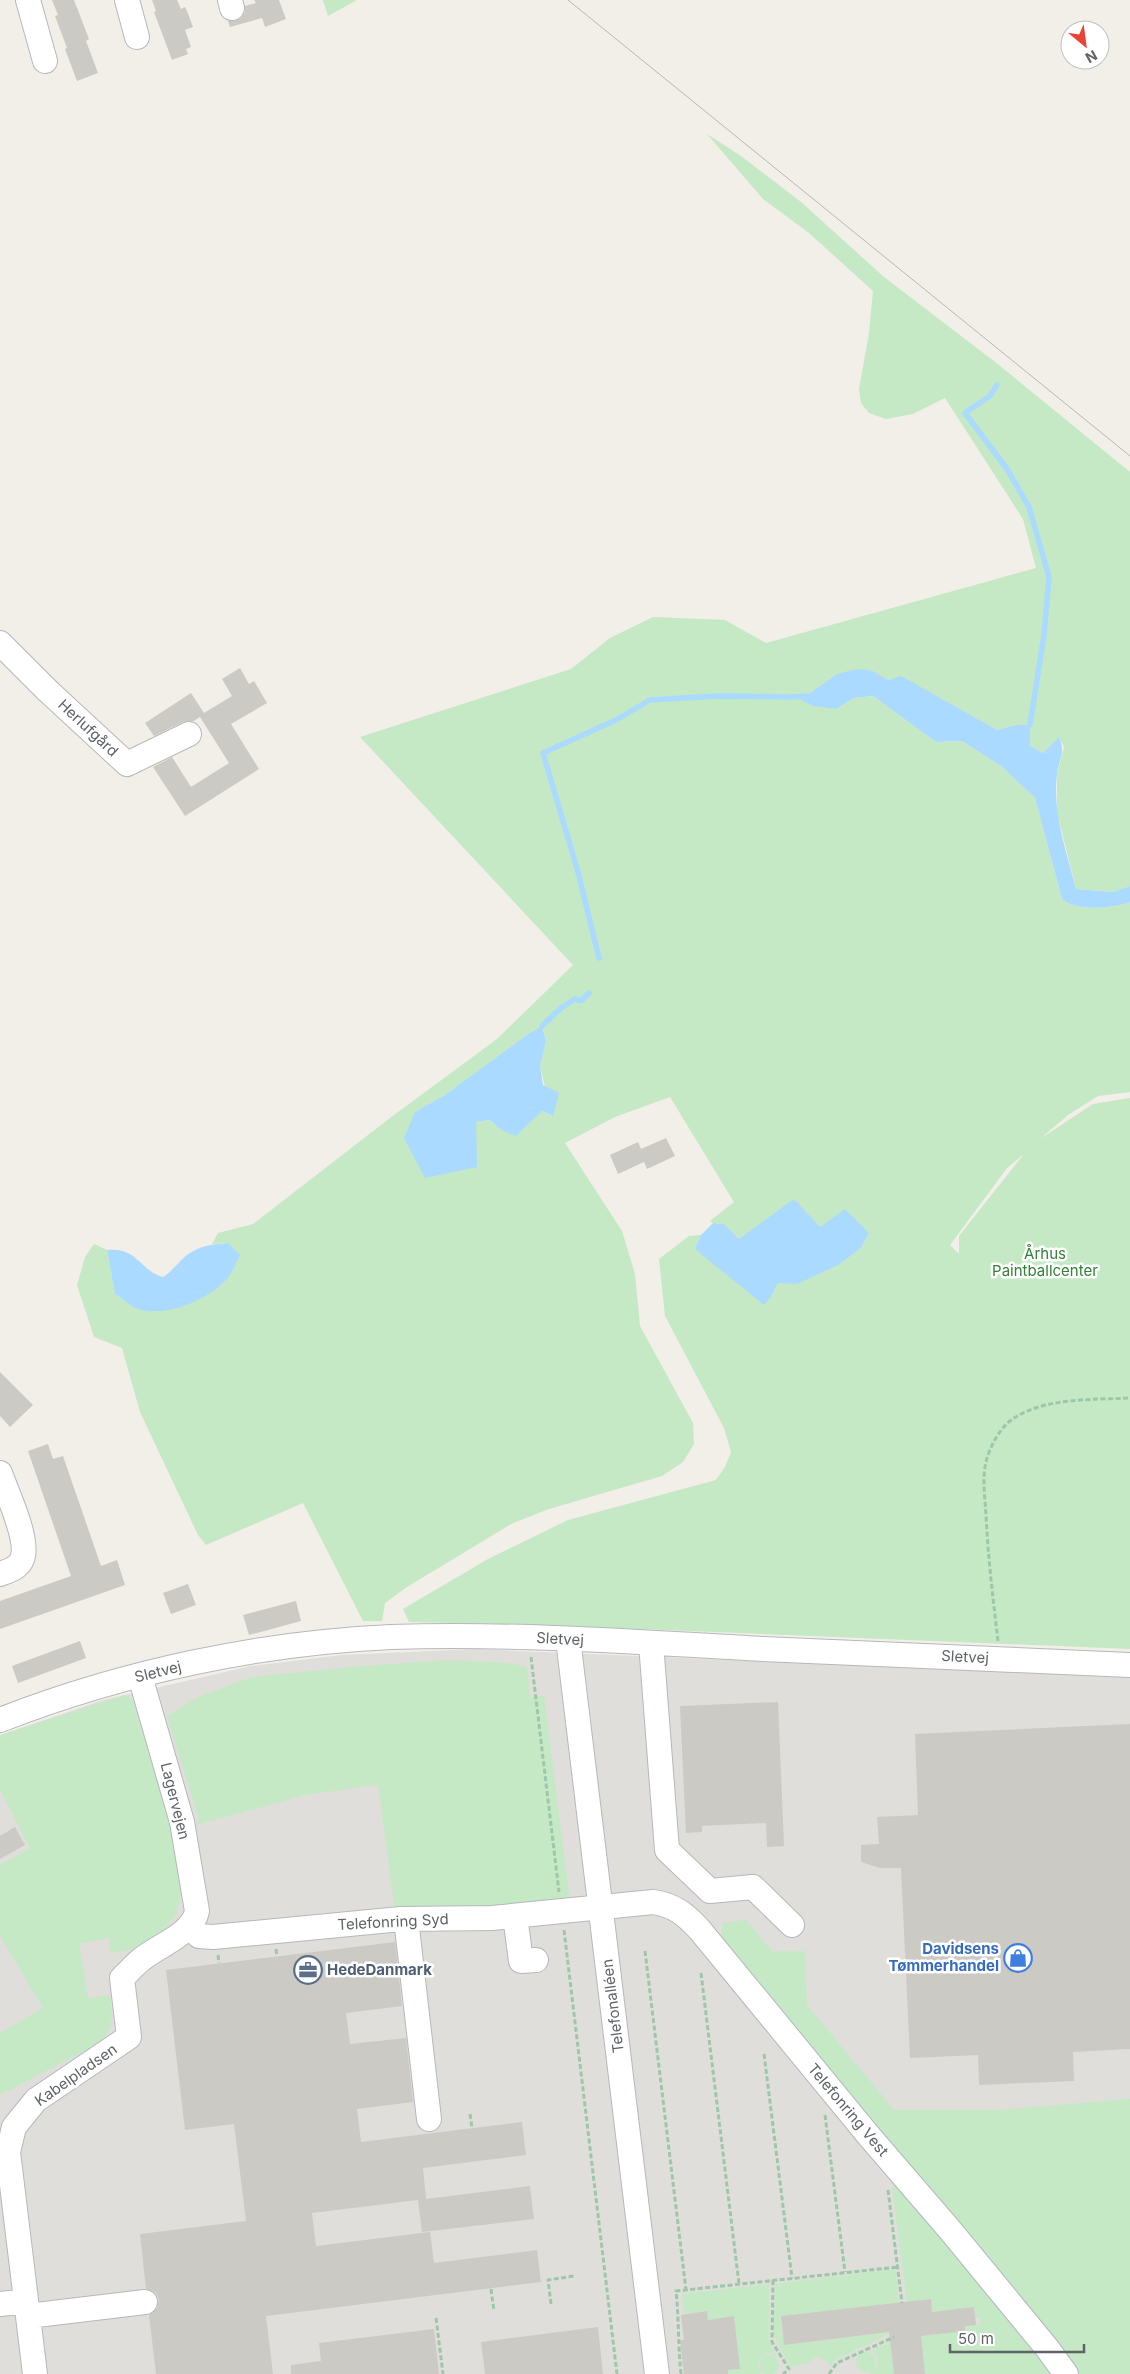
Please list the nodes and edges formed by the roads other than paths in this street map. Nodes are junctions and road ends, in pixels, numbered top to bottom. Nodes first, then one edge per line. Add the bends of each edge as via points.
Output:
1 (28, 0) edge
2 (127, 0) edge
3 (137, 37) dead end
4 (45, 61) dead end
5 (0, 643) edge
6 (189, 734) dead end
7 (0, 1473) edge
8 (0, 1574) edge
9 (568, 1639) junction
10 (650, 1642) junction
11 (1130, 1665) edge
12 (140, 1676) junction
13 (2, 1715) edge
14 (601, 1906) junction
15 (515, 1916) junction
16 (406, 1919) junction
17 (792, 1925) dead end
18 (190, 1927) junction
19 (523, 1964) dead end
20 (429, 2119) dead end
21 (7, 2128) edge
22 (145, 2302) dead end
23 (0, 2304) edge
24 (27, 2309) junction
25 (35, 2374) edge
26 (657, 2374) edge
27 (1066, 2374) edge

1 - 4 street
2 - 3 street
5 - 6 street, Herlufgård via 127,764
7 - 8 street via 25,1546 22,1561
9 - 10 street, Sletvej
9 - 12 street, Sletvej via 391,1638 338,1642 248,1653
9 - 14 street, Telefonalléen
10 - 11 street, Sletvej
10 - 17 street via 667,1850 710,1891 753,1887
12 - 13 street, Sletvej
12 - 18 street, Lagervejen via 182,1822 197,1910 196,1919
14 - 15 street, Telefonring Syd
14 - 26 street, Telefonalléen
14 - 27 street, Telefonring Vest via 653,1902 677,1909 687,1916
15 - 16 street, Telefonring Syd
15 - 19 street
16 - 18 street, Telefonring Syd via 213,1938 199,1936
16 - 20 street
18 - 21 street, Kabelpladsen via 142,1958 122,1978 129,2037 36,2100
21 - 24 street, Kabelpladsen
22 - 24 street
23 - 24 street
24 - 25 street, Kabelpladsen

